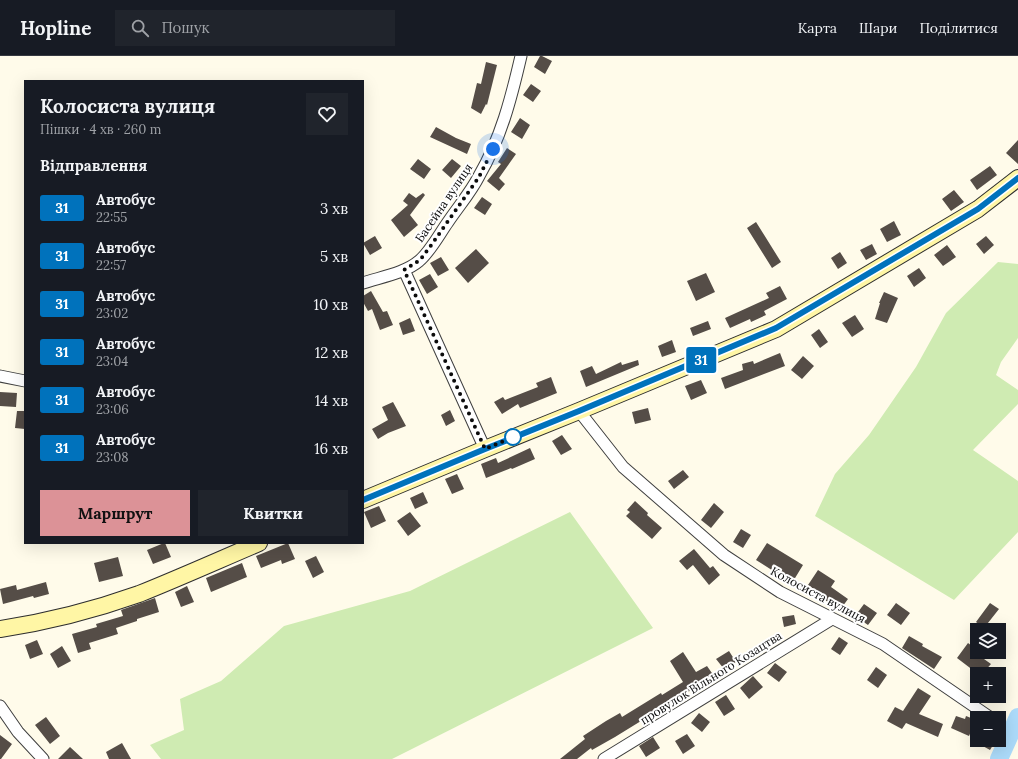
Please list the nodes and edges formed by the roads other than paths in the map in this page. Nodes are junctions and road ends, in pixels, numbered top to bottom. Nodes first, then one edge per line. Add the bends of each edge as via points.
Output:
1 (521, 56) edge
2 (1018, 178) edge
3 (404, 270) junction
4 (364, 283) edge
5 (0, 376) edge
6 (24, 381) edge
7 (579, 411) junction
8 (485, 449) junction
9 (364, 500) edge
10 (257, 544) edge
11 (832, 619) junction
12 (0, 629) edge
13 (0, 706) edge
14 (981, 711) edge
15 (43, 759) edge
16 (604, 759) edge

1 - 3 street, Басейна вулиця via 499,135 479,177 420,260
2 - 7 main road via 978,209 776,328
3 - 4 street, Басейна вулиця
3 - 8 street
5 - 6 street
7 - 8 main road
7 - 11 street, Колосиста вулиця via 623,468 724,555 780,592
8 - 9 main road
10 - 12 main road via 138,594 36,624
11 - 14 street, Колосиста вулиця via 883,644
11 - 16 street, провулок Вільного Козацтва
13 - 15 street via 18,732

